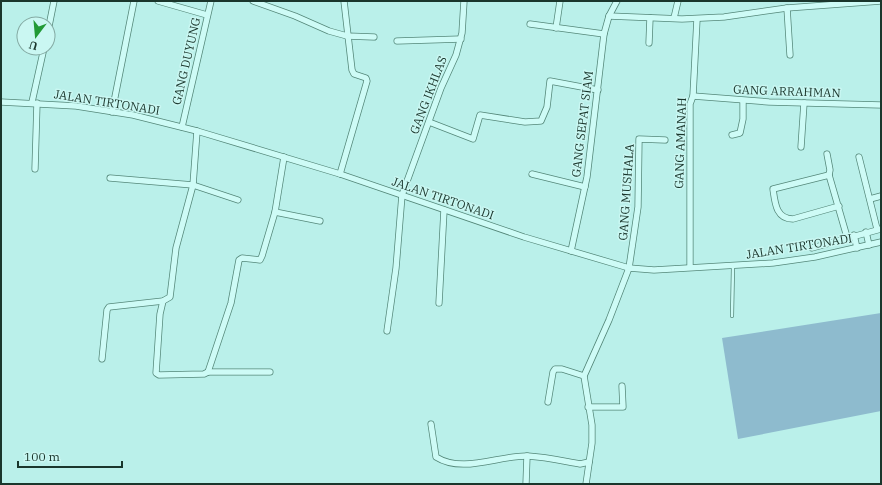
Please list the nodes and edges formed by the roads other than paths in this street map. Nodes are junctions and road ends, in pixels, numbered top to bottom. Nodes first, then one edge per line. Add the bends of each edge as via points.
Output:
1 (54, 1) edge
2 (134, 1) edge
3 (158, 1) edge
4 (211, 1) edge
5 (253, 1) edge
6 (344, 1) edge
7 (464, 1) edge
8 (560, 1) edge
9 (617, 1) edge
10 (678, 1) edge
11 (881, 1) edge
12 (787, 8) junction
13 (208, 15) junction
14 (51, 16) edge
15 (609, 16) junction
16 (650, 18) junction
17 (674, 18) junction
18 (697, 19) junction
19 (530, 24) dead end
20 (556, 28) junction
21 (604, 34) junction
22 (347, 36) junction
23 (374, 37) dead end
24 (460, 39) junction
25 (397, 41) dead end
26 (649, 43) dead end
27 (790, 55) dead end
28 (43, 56) edge
29 (598, 90) junction
30 (693, 96) junction
31 (743, 100) junction
32 (1, 102) edge
33 (34, 102) junction
34 (804, 103) junction
35 (881, 105) edge
36 (112, 112) junction
37 (429, 122) junction
38 (182, 127) junction
39 (197, 131) junction
40 (732, 135) dead end
41 (665, 140) dead end
42 (801, 147) dead end
43 (826, 154) dead end
44 (284, 157) junction
45 (860, 157) dead end
46 (35, 169) dead end
47 (340, 174) junction
48 (532, 174) dead end
49 (829, 175) junction
50 (110, 178) dead end
51 (193, 185) junction
52 (584, 187) junction
53 (402, 195) junction
54 (881, 196) edge
55 (870, 199) junction
56 (238, 200) dead end
57 (839, 206) junction
58 (444, 210) junction
59 (275, 212) junction
60 (320, 221) dead end
61 (879, 229) edge
62 (866, 232) junction
63 (854, 235) junction
64 (847, 237) junction
65 (881, 242) edge
66 (869, 245) junction
67 (812, 248) dead end
68 (857, 248) junction
69 (571, 251) junction
70 (690, 267) junction
71 (734, 267) junction
72 (629, 268) junction
73 (164, 301) junction
74 (439, 303) dead end
75 (732, 316) dead end
76 (387, 331) dead end
77 (102, 359) dead end
78 (208, 372) junction
79 (270, 372) dead end
80 (584, 376) junction
81 (622, 386) dead end
82 (548, 402) dead end
83 (588, 407) junction
84 (431, 424) dead end
85 (527, 456) junction
86 (589, 462) junction
87 (526, 484) edge
88 (586, 484) edge

1 - 14 street
2 - 36 street
3 - 13 street
4 - 13 street, GANG DUYUNG
5 - 22 street
6 - 22 street
7 - 24 street, GANG IKHLAS via 465,15
8 - 20 street
9 - 15 street, GANG SEPAT SIAM
10 - 17 street
11 - 12 street
12 - 18 street via 733,17
12 - 27 street
13 - 38 street, GANG DUYUNG
15 - 16 street
15 - 21 street, GANG SEPAT SIAM
16 - 17 street
16 - 26 street
17 - 18 street
18 - 30 street, GANG AMANAH
19 - 20 street
20 - 21 street
21 - 29 street, GANG SEPAT SIAM
22 - 23 street
22 - 47 street via 352,70 354,74 366,78 367,81
24 - 25 street
24 - 37 street, GANG IKHLAS
28 - 33 street
29 - 37 street via 550,81 547,107 541,121 524,122 480,115 473,139
29 - 52 street, GANG SEPAT SIAM
30 - 31 street, GANG ARRAHMAN
30 - 70 street, GANG AMANAH via 690,104
31 - 34 street, GANG ARRAHMAN
31 - 40 street via 740,133
32 - 33 street, JALAN TIRTONADI
33 - 36 street, JALAN TIRTONADI
33 - 46 street
34 - 35 street, GANG ARRAHMAN
34 - 42 street
36 - 38 street, JALAN TIRTONADI
37 - 53 street, GANG IKHLAS
38 - 39 street, JALAN TIRTONADI
39 - 44 street, JALAN TIRTONADI
39 - 51 street
41 - 72 street, GANG MUSHALA via 639,139 638,207
43 - 49 street
44 - 47 street, JALAN TIRTONADI
44 - 59 street
45 - 55 street
47 - 53 street, JALAN TIRTONADI
48 - 52 street
49 - 57 street
49 - 57 street via 773,189 778,211 782,216 794,219
50 - 51 street
51 - 56 street
51 - 73 street via 176,248 170,297
52 - 69 street, GANG SEPAT SIAM
53 - 58 street, JALAN TIRTONADI
53 - 76 street, GANG IKHLAS via 396,268
54 - 55 street
55 - 61 street
57 - 64 street
58 - 69 street, JALAN TIRTONADI
58 - 74 street
59 - 60 street
59 - 78 street via 260,260 239,260 231,304
61 - 62 street
62 - 63 street
62 - 66 street
63 - 64 street
63 - 68 street
64 - 67 street
65 - 66 street, JALAN TIRTONADI
66 - 68 street, JALAN TIRTONADI
68 - 71 street, JALAN TIRTONADI via 773,263
69 - 72 street, JALAN TIRTONADI
70 - 71 street, JALAN TIRTONADI
70 - 72 street, JALAN TIRTONADI via 654,270
71 - 75 lane
72 - 80 street
73 - 77 street via 109,307
73 - 78 street via 160,314 156,373 160,375
78 - 79 street
80 - 82 street via 555,369
80 - 83 street
81 - 83 street via 623,407
83 - 86 street via 592,425
84 - 85 street via 436,457 443,461 465,464
85 - 86 street via 580,464
85 - 87 street
86 - 88 street

